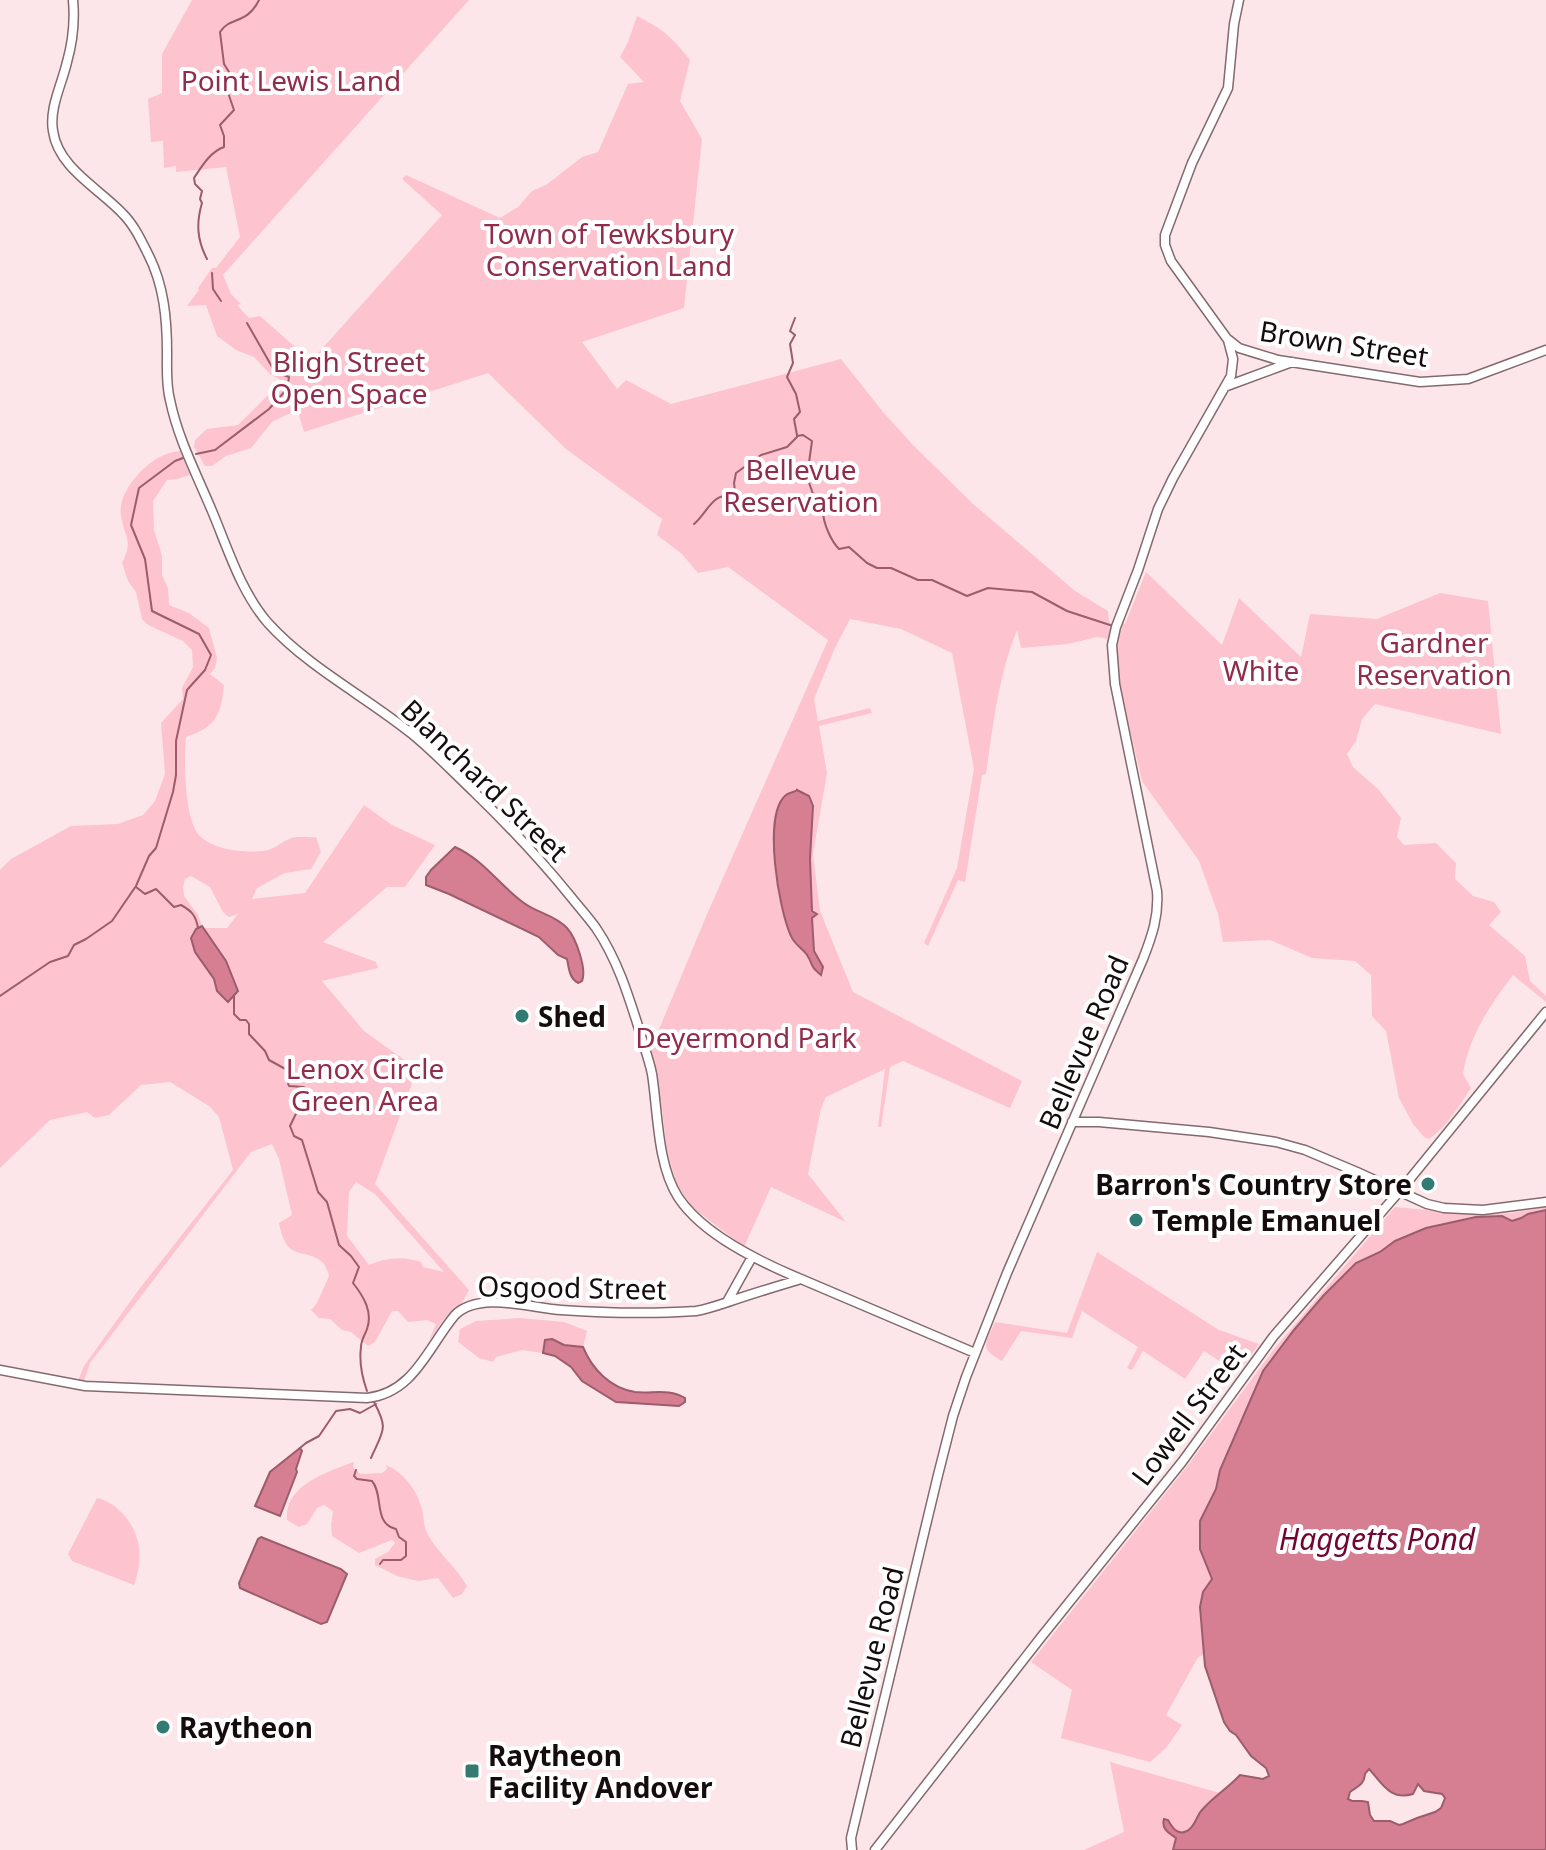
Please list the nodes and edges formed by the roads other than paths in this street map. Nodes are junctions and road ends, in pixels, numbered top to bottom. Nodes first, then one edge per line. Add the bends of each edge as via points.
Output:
1 (73, 0) edge
2 (1239, 0) edge
3 (1228, 340) junction
4 (1546, 350) edge
5 (1293, 362) junction
6 (1227, 386) junction
7 (1546, 1012) edge
8 (1072, 1122) junction
9 (1399, 1191) junction
10 (1546, 1202) edge
11 (752, 1257) junction
12 (801, 1279) junction
13 (727, 1302) junction
14 (975, 1353) junction
15 (0, 1370) edge
16 (852, 1850) edge
17 (875, 1850) edge

1 - 11 street, Blanchard Street via 72,41 53,133 72,167 124,215 150,256 165,304 169,399 246,591 267,622 303,656 415,736 520,837 595,927 633,1006 673,1187 690,1211
2 - 3 street via 1228,88 1166,227 1165,245
3 - 5 street, Brown Street via 1255,354
3 - 6 street, Bellevue Road via 1233,368
4 - 5 street, Brown Street via 1450,381 1405,381
5 - 6 street
6 - 8 street, Bellevue Road via 1158,509 1112,645 1158,907 1143,959
7 - 9 street, Lowell Street
8 - 9 street via 1276,1142
8 - 14 street, Bellevue Road
9 - 10 street via 1427,1204 1458,1209
9 - 17 street, Lowell Street via 1273,1337 1182,1462
11 - 12 street, Blanchard Street
11 - 13 street
12 - 13 street, Osgood Street
12 - 14 street
13 - 15 street, Osgood Street via 695,1311 641,1312 476,1304 455,1315 408,1380 387,1394 367,1398 85,1386
14 - 16 street, Bellevue Road via 953,1416 901,1624

